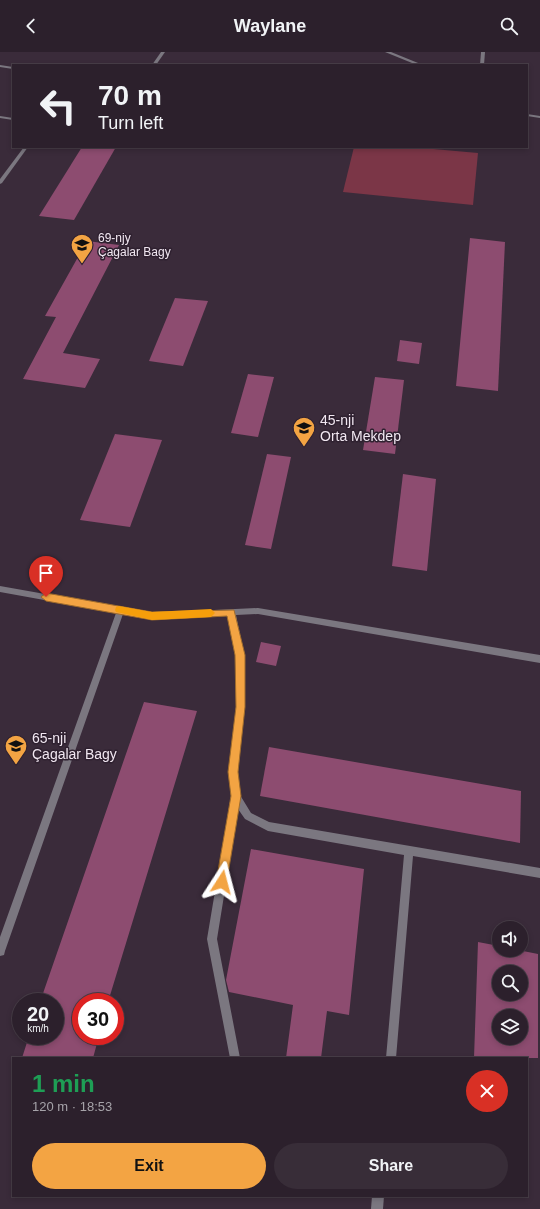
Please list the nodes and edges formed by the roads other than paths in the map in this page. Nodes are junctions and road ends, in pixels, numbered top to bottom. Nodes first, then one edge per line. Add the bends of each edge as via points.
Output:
1 (163, 52) edge
2 (387, 52) edge
3 (477, 52) edge
4 (483, 52) edge
5 (155, 64) edge
6 (418, 64) edge
7 (482, 64) edge
8 (0, 66) edge
9 (12, 68) edge
10 (528, 115) edge
11 (0, 117) edge
12 (540, 117) edge
13 (12, 119) edge
14 (25, 148) edge
15 (0, 182) edge
16 (0, 589) edge
17 (122, 610) junction
18 (231, 612) junction
19 (540, 659) edge
20 (236, 796) junction
21 (409, 851) junction
22 (540, 873) edge
23 (0, 951) edge
24 (235, 1057) edge
25 (390, 1057) edge
26 (378, 1197) edge
27 (377, 1209) edge

1 - 5 street
2 - 6 street
3 - 4 street
4 - 7 street
8 - 9 street
10 - 12 street
11 - 13 street
14 - 15 street
16 - 17 street
17 - 18 street via 152,616
17 - 23 street
18 - 19 street via 258,611
18 - 20 street via 240,655 240,707 233,772
20 - 21 street via 248,816 268,826
20 - 24 street via 212,939
21 - 22 street
21 - 25 street
26 - 27 street

